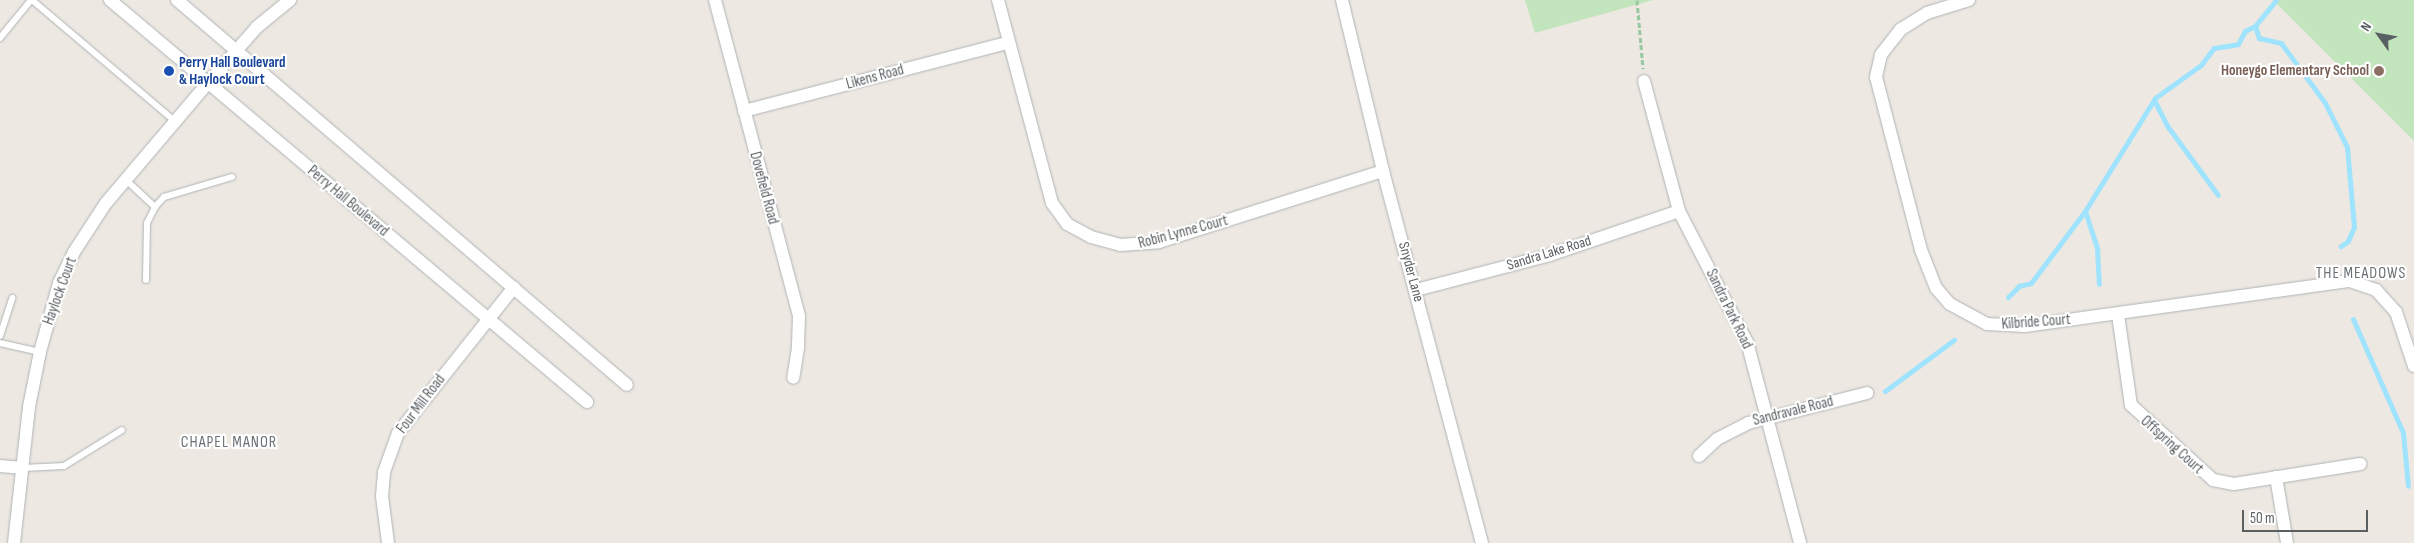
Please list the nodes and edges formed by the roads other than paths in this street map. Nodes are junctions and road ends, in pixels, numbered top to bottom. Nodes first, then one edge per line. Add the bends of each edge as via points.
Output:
1 (32, 0) edge
2 (110, 0) edge
3 (177, 0) edge
4 (290, 0) edge
5 (715, 0) edge
6 (998, 0) edge
7 (1342, 0) edge
8 (1969, 0) edge
9 (0, 38) edge
10 (1007, 43) junction
11 (236, 51) junction
12 (1644, 81) road end
13 (207, 84) junction
14 (744, 112) junction
15 (176, 122) junction
16 (1383, 171) junction
17 (232, 177) dead end
18 (126, 180) junction
19 (155, 207) junction
20 (1679, 211) junction
21 (146, 280) dead end
22 (514, 287) junction
23 (1416, 290) junction
24 (12, 298) dead end
25 (2118, 315) junction
26 (489, 318) junction
27 (0, 336) edge
28 (0, 343) edge
29 (40, 352) junction
30 (2414, 366) edge
31 (793, 378) dead end
32 (627, 385) dead end
33 (1867, 393) dead end
34 (587, 402) dead end
35 (1769, 416) junction
36 (122, 430) dead end
37 (1699, 456) dead end
38 (2360, 464) dead end
39 (0, 466) edge
40 (23, 468) junction
41 (2276, 478) junction
42 (14, 543) edge
43 (388, 543) edge
44 (1482, 543) edge
45 (1800, 543) edge
46 (2287, 543) edge

1 - 9 lane
1 - 15 lane
2 - 13 street, Perry Hall Boulevard
3 - 11 street
4 - 11 street, Haylock Court via 257,27
5 - 14 street, Dovefield Road
6 - 10 street, Robin Lynne Court
7 - 16 street, Snyder Lane
8 - 25 street, Kilbride Court via 1927,13 1907,24 1888,44 1877,66 1879,93 1930,274 1950,304 1987,324 2025,326
10 - 14 street, Likens Road
10 - 16 street, Robin Lynne Court via 1052,203 1067,224 1105,243 1136,246 1159,242
11 - 13 street, Haylock Court
11 - 22 street
12 - 20 street, Sandra Park Road
13 - 15 street, Haylock Court
13 - 26 street, Perry Hall Boulevard
14 - 31 street, Dovefield Road via 799,316
15 - 18 street, Haylock Court
16 - 23 street, Snyder Lane
17 - 19 lane via 164,197
18 - 19 lane
18 - 29 street, Haylock Court via 74,252 50,310
19 - 21 lane via 147,222
20 - 23 street, Sandra Lake Road via 1550,255
20 - 35 street, Sandra Park Road via 1747,342
22 - 26 street, Four Mill Road
22 - 32 street
23 - 44 street, Snyder Lane
24 - 27 lane
25 - 30 street, Kilbride Court via 2324,282 2350,281 2376,290 2396,312
25 - 41 street, Offspring Court via 2128,392 2131,405 2139,415 2213,480 2234,484
26 - 34 street, Perry Hall Boulevard
26 - 43 street, Four Mill Road via 398,432 384,472 382,496
28 - 29 lane
29 - 40 street, Haylock Court via 29,407
33 - 35 street, Sandravale Road
35 - 37 street, Sandravale Road via 1730,430
35 - 45 street, Sandra Park Road
36 - 40 lane via 64,466
38 - 41 street, Offspring Court
39 - 40 street
40 - 42 street, Haylock Court
41 - 46 street

